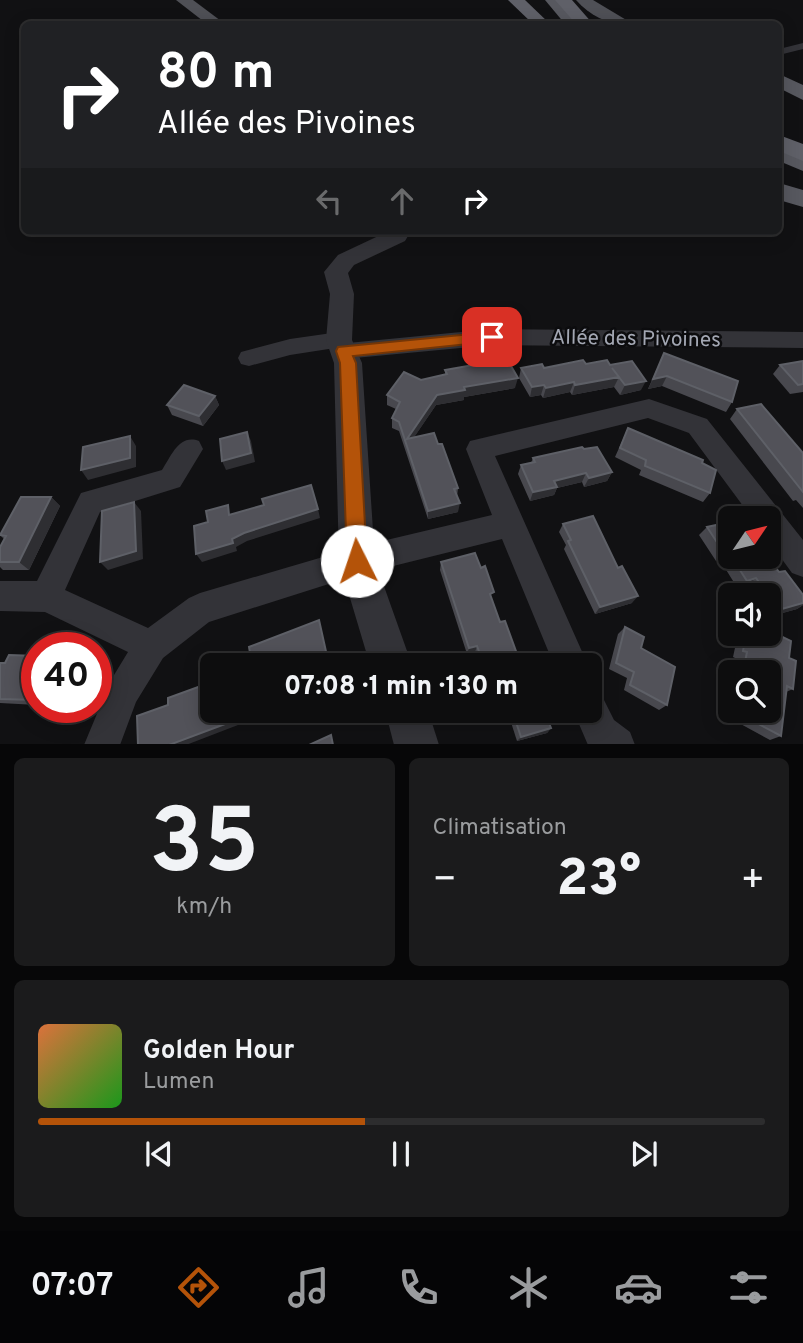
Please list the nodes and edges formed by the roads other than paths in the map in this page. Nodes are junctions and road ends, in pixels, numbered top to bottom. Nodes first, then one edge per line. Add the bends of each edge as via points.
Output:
1 (183, 0) edge
2 (516, 0) edge
3 (533, 0) edge
4 (554, 0) edge
5 (564, 0) edge
6 (583, 0) edge
7 (213, 21) edge
8 (539, 21) edge
9 (550, 21) edge
10 (571, 21) edge
11 (582, 21) edge
12 (618, 21) edge
13 (803, 46) edge
14 (782, 51) edge
15 (782, 82) edge
16 (803, 94) edge
17 (782, 144) edge
18 (782, 153) edge
19 (803, 154) edge
20 (803, 163) edge
21 (782, 168) edge
22 (803, 178) edge
23 (782, 192) edge
24 (803, 199) edge
25 (399, 235) edge
26 (803, 340) edge
27 (341, 346) junction
28 (249, 358) dead end
29 (190, 449) dead end
30 (510, 524) junction
31 (357, 561) junction
32 (803, 563) edge
33 (0, 596) edge
34 (46, 597) junction
35 (151, 646) junction
36 (387, 653) edge
37 (566, 653) edge
38 (410, 723) edge
39 (597, 723) edge
40 (102, 744) edge
41 (417, 744) edge
42 (617, 744) edge

1 - 7 main road
2 - 8 highway
3 - 9 highway
4 - 10 highway
5 - 11 highway
6 - 12 main road
13 - 14 street
15 - 16 highway
17 - 19 highway
18 - 20 highway
21 - 22 highway
23 - 24 highway
25 - 27 street via 342,294
26 - 27 street, Allée des Pivoines via 492,337
27 - 28 street, Allée des Pivoines via 290,347
27 - 31 street via 348,363
29 - 34 street via 171,479 91,502
30 - 31 street
30 - 32 street via 479,449 649,408 698,426
30 - 37 street
31 - 35 street via 200,609
31 - 36 street
33 - 34 street
34 - 35 street
35 - 40 street via 123,692
38 - 41 street
39 - 42 street via 601,733

